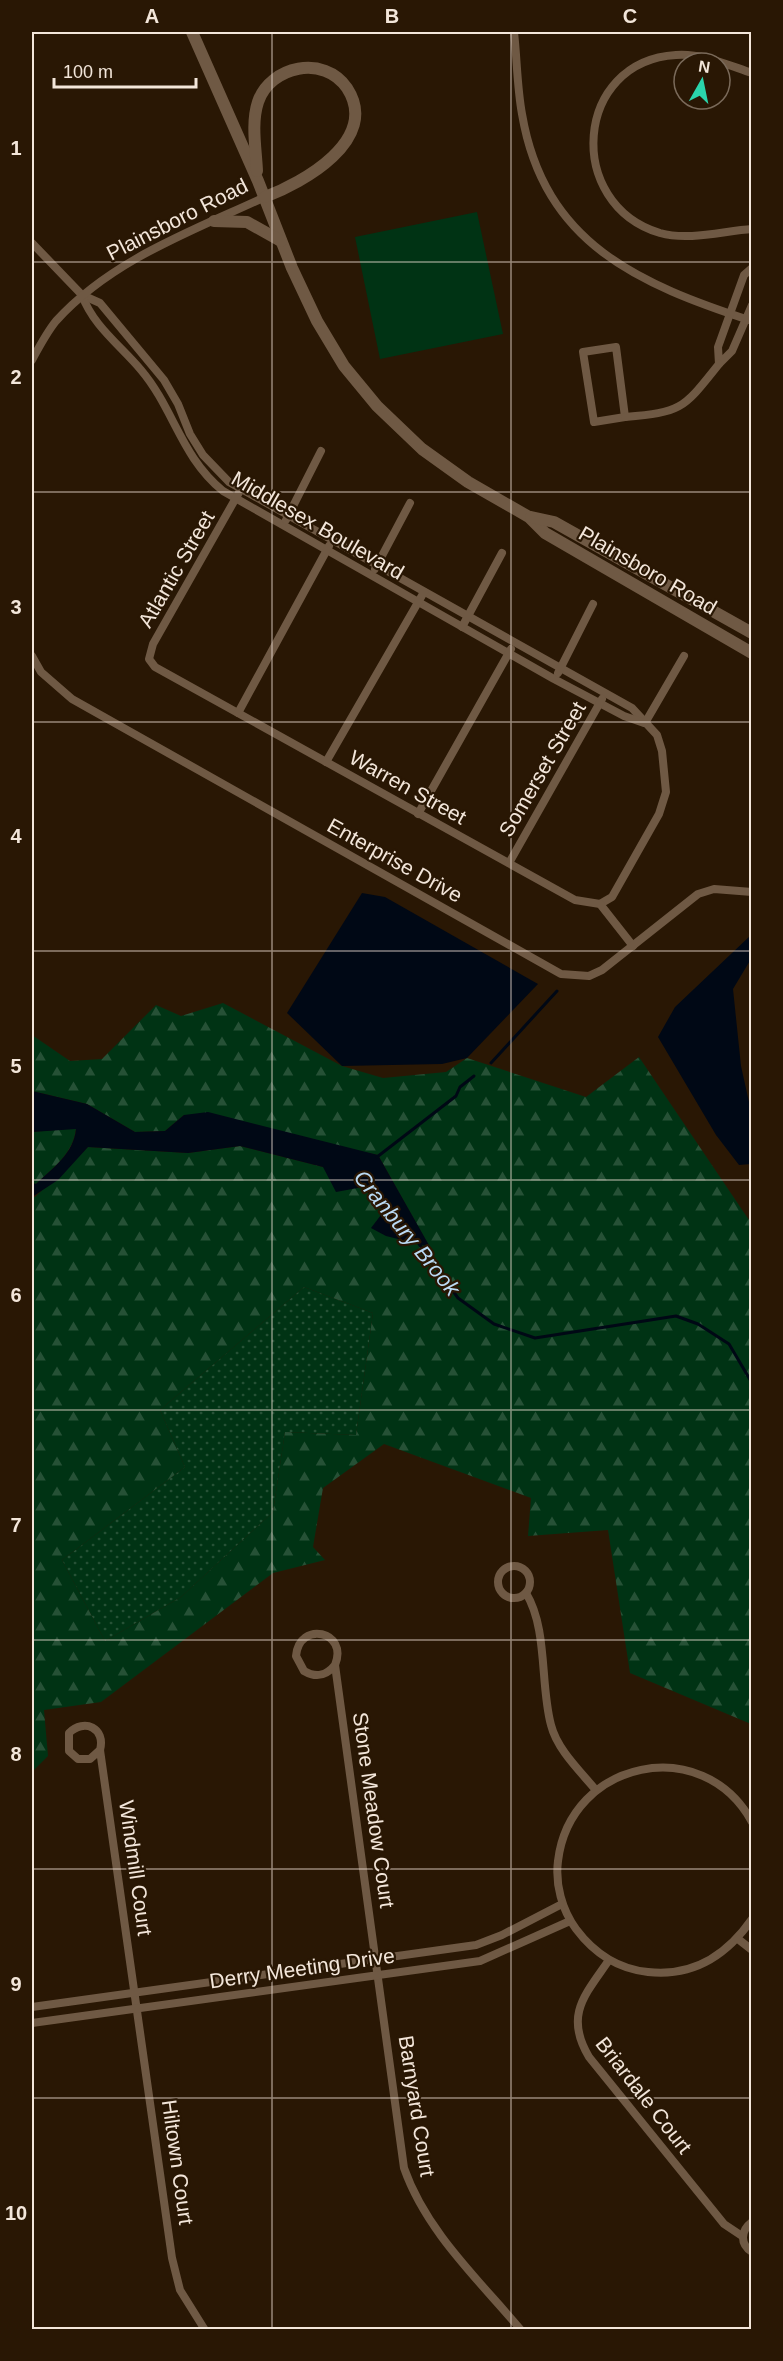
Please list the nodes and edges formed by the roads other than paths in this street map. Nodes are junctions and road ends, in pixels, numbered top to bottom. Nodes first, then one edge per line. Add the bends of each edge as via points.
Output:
1 (192, 32) edge
2 (514, 32) edge
3 (752, 73) edge
4 (258, 181) junction
5 (265, 197) junction
6 (214, 220) junction
7 (752, 229) edge
8 (281, 241) junction
9 (32, 243) edge
10 (752, 268) edge
11 (82, 295) junction
12 (752, 305) edge
13 (729, 313) junction
14 (749, 320) edge
15 (32, 360) edge
16 (719, 364) junction
17 (625, 417) junction
18 (321, 451) dead end
19 (241, 489) junction
20 (236, 500) junction
21 (410, 503) dead end
22 (288, 515) junction
23 (529, 517) junction
24 (283, 525) junction
25 (332, 540) junction
26 (327, 550) junction
27 (502, 553) dead end
28 (377, 566) junction
29 (371, 576) junction
30 (424, 592) junction
31 (417, 603) junction
32 (593, 604) dead end
33 (468, 617) junction
34 (462, 627) junction
35 (752, 633) edge
36 (514, 643) junction
37 (508, 653) junction
38 (752, 653) edge
39 (32, 656) edge
40 (684, 656) dead end
41 (155, 667) joint
42 (560, 669) junction
43 (554, 679) junction
44 (605, 693) junction
45 (600, 704) junction
46 (238, 713) junction
47 (645, 723) junction
48 (326, 762) junction
49 (418, 814) junction
50 (509, 863) junction
51 (752, 892) edge
52 (600, 904) junction
53 (633, 946) junction
54 (526, 1593) dead end
55 (335, 1665) junction
56 (100, 1750) junction
57 (595, 1789) junction
58 (748, 1808) edge
59 (752, 1822) edge
60 (562, 1904) junction
61 (752, 1919) edge
62 (570, 1921) junction
63 (738, 1939) junction
64 (752, 1950) edge
65 (377, 1959) junction
66 (609, 1960) junction
67 (380, 1976) junction
68 (136, 1992) junction
69 (32, 2007) edge
70 (139, 2009) junction
71 (32, 2024) edge
72 (752, 2222) edge
73 (742, 2236) junction
74 (752, 2253) edge
75 (205, 2330) edge
76 (521, 2330) edge

1 - 4 street
2 - 13 street via 521,113 528,137 538,170 569,220 597,250 638,278
3 - 7 street via 700,56 680,54 638,66 617,82 602,103 593,142 594,167 606,194 632,221 680,236
4 - 5 street
4 - 5 street via 254,123 257,104 269,82 278,74 298,68 321,71 340,81 354,107 350,135 343,146 316,171
5 - 6 street, Plainsboro Road
5 - 8 street, Plainsboro Road
6 - 8 street via 247,222
6 - 11 street, Plainsboro Road via 124,265
8 - 23 street, Plainsboro Road via 317,321 344,366 377,406 422,449 468,482
9 - 11 street
10 - 13 street via 744,275
11 - 15 street via 55,322
11 - 19 street, Middlesex Boulevard via 100,303 164,380 203,455 229,483
11 - 20 street, Middlesex Boulevard via 88,312 143,372 197,464 210,481
12 - 14 street
13 - 14 street
13 - 16 street via 718,347
14 - 16 street via 732,351
16 - 17 street via 690,401 666,413
17 - 17 street via 616,347 583,351 594,422
18 - 22 street
19 - 20 street, Atlantic Street
19 - 22 street, Middlesex Boulevard
20 - 24 street, Middlesex Boulevard
20 - 41 street, Atlantic Street via 153,644 149,659
21 - 28 street
22 - 24 street
22 - 25 street, Middlesex Boulevard
23 - 35 street, Plainsboro Road via 554,522
23 - 38 street, Plainsboro Road via 545,533
24 - 26 street, Middlesex Boulevard
25 - 26 street
25 - 28 street, Middlesex Boulevard
26 - 29 street, Middlesex Boulevard
26 - 46 street
27 - 33 street
28 - 29 street
28 - 30 street, Middlesex Boulevard
29 - 31 street, Middlesex Boulevard
30 - 31 street
30 - 33 street, Middlesex Boulevard
31 - 34 street, Middlesex Boulevard
31 - 48 street
32 - 42 street
33 - 34 street
33 - 36 street, Middlesex Boulevard
34 - 37 street, Middlesex Boulevard
36 - 37 street
36 - 42 street, Middlesex Boulevard
37 - 43 street, Middlesex Boulevard
37 - 49 street
39 - 53 street, Enterprise Drive via 41,672 72,699 561,974 589,975 602,970
40 - 47 street
41 - 46 street, Warren Street
42 - 43 street
42 - 44 street, Middlesex Boulevard
43 - 45 street, Middlesex Boulevard
44 - 45 street, Somerset Street
44 - 47 street, Middlesex Boulevard via 632,708
45 - 47 street, Middlesex Boulevard
45 - 50 street, Somerset Street
46 - 48 street, Warren Street
47 - 52 street, Middlesex Boulevard via 657,735 666,792 659,814 612,897
48 - 49 street, Warren Street
49 - 50 street, Warren Street
50 - 52 street, Warren Street via 575,900
51 - 53 street, Enterprise Drive via 714,890 698,894
52 - 53 street
54 - 57 street via 535,1616 551,1725 559,1745
55 - 55 street, Stone Meadow Court via 336,1644 325,1635 311,1634 300,1642 296,1656 304,1671 318,1676
55 - 65 street, Stone Meadow Court
56 - 56 street, Windmill Court via 101,1738 92,1727 81,1725 69,1733 69,1751 78,1759 90,1759
56 - 68 street, Windmill Court
57 - 58 street via 624,1773 657,1767 691,1771 721,1786
57 - 60 street via 574,1813 560,1842 556,1873
58 - 59 street
60 - 62 street
60 - 65 street, Derry Meeting Drive via 476,1945
61 - 63 street
62 - 66 street via 587,1943
62 - 67 street, Derry Meeting Drive via 480,1961
63 - 64 street
63 - 66 street via 717,1957 692,1969 636,1971
65 - 67 street, Barnyard Court
65 - 68 street, Derry Meeting Drive
66 - 73 street, Briardale Court via 578,2011 580,2043 724,2224
67 - 70 street, Derry Meeting Drive
67 - 76 street, Barnyard Court via 404,2168 413,2194 428,2220
68 - 69 street, Derry Meeting Drive
68 - 70 street, Hiltown Court
70 - 71 street, Derry Meeting Drive
70 - 75 street, Hiltown Court via 172,2258 180,2290
72 - 73 street
73 - 74 street, Briardale Court

